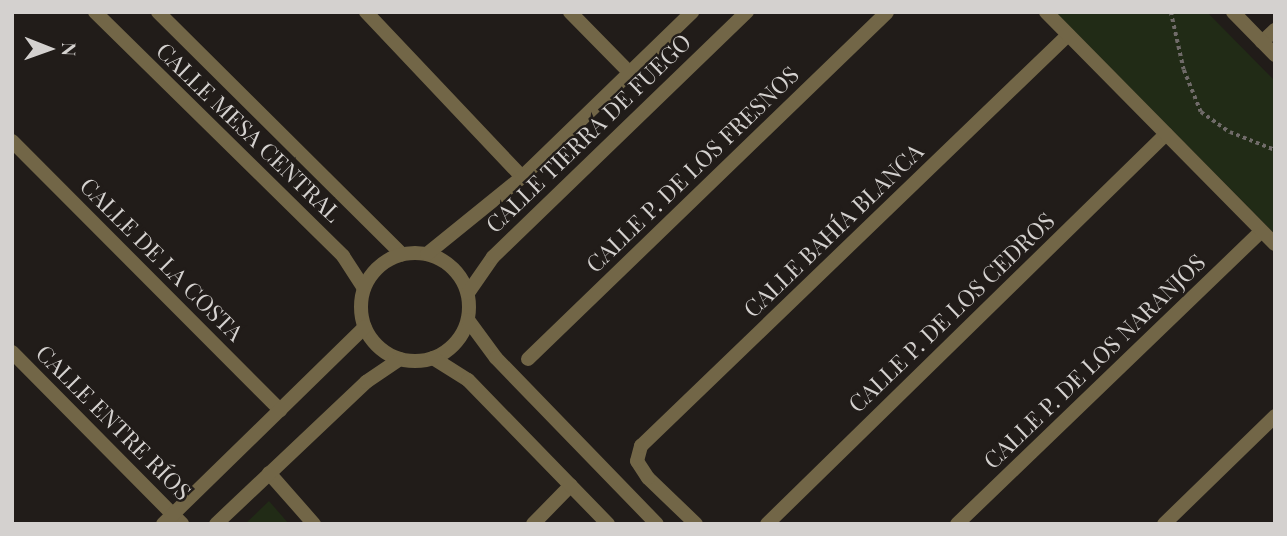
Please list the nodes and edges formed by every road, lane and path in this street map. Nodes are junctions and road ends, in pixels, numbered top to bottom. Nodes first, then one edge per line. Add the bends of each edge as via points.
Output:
1 (94, 12) edge
2 (158, 12) edge
3 (366, 12) edge
4 (570, 12) edge
5 (692, 12) edge
6 (747, 12) edge
7 (887, 12) edge
8 (1046, 12) edge
9 (1171, 12) edge
10 (1233, 12) edge
11 (1275, 30) edge
12 (1068, 35) junction
13 (1262, 42) junction
14 (1275, 55) edge
15 (630, 73) junction
16 (1166, 134) junction
17 (12, 141) edge
18 (1275, 150) edge
19 (522, 177) junction
20 (1261, 231) junction
21 (1275, 244) edge
22 (402, 254) junction
23 (427, 254) junction
24 (364, 288) junction
25 (468, 293) junction
26 (468, 320) junction
27 (365, 327) junction
28 (12, 352) edge
29 (433, 358) junction
30 (400, 359) junction
31 (528, 359) dead end
32 (280, 410) junction
33 (1275, 416) edge
34 (269, 473) junction
35 (570, 485) junction
36 (173, 521) edge
37 (216, 524) edge
38 (314, 524) edge
39 (533, 524) edge
40 (608, 524) edge
41 (657, 524) edge
42 (696, 524) edge
43 (768, 524) edge
44 (957, 524) edge
45 (1164, 524) edge

1 - 24 street, CALLE MESA CENTRAL via 343,256
2 - 22 street, CALLE MESA CENTRAL
3 - 19 street
4 - 15 street
5 - 15 street, CALLE TIERRA DE FUEGO
6 - 25 street, CALLE TIERRA DE FUEGO via 493,257
7 - 31 street, CALLE P. DE LOS FRESNOS
8 - 12 street
9 - 18 path via 1184,70 1201,111 1230,132
10 - 13 street
11 - 13 street
12 - 16 street
12 - 42 street, CALLE BAHÍA BLANCA via 641,446 637,461
13 - 14 street
15 - 19 street, CALLE TIERRA DE FUEGO
16 - 20 street
16 - 43 street, CALLE P. DE LOS CEDROS
17 - 32 street, CALLE DE LA COSTA
19 - 23 street, CALLE TIERRA DE FUEGO
20 - 21 street
20 - 44 street, CALLE P. DE LOS NARANJOS
22 - 23 street
22 - 24 street via 373,273
23 - 25 street via 453,268
24 - 27 street
25 - 26 street
26 - 29 street via 456,344
26 - 41 street via 496,358
27 - 30 street via 373,341
27 - 32 street
28 - 36 street, CALLE ENTRE RÍOS
29 - 30 street
29 - 35 street via 468,380
30 - 34 street via 366,382
32 - 36 street
33 - 45 street
34 - 37 street
34 - 38 street
35 - 39 street
35 - 40 street

